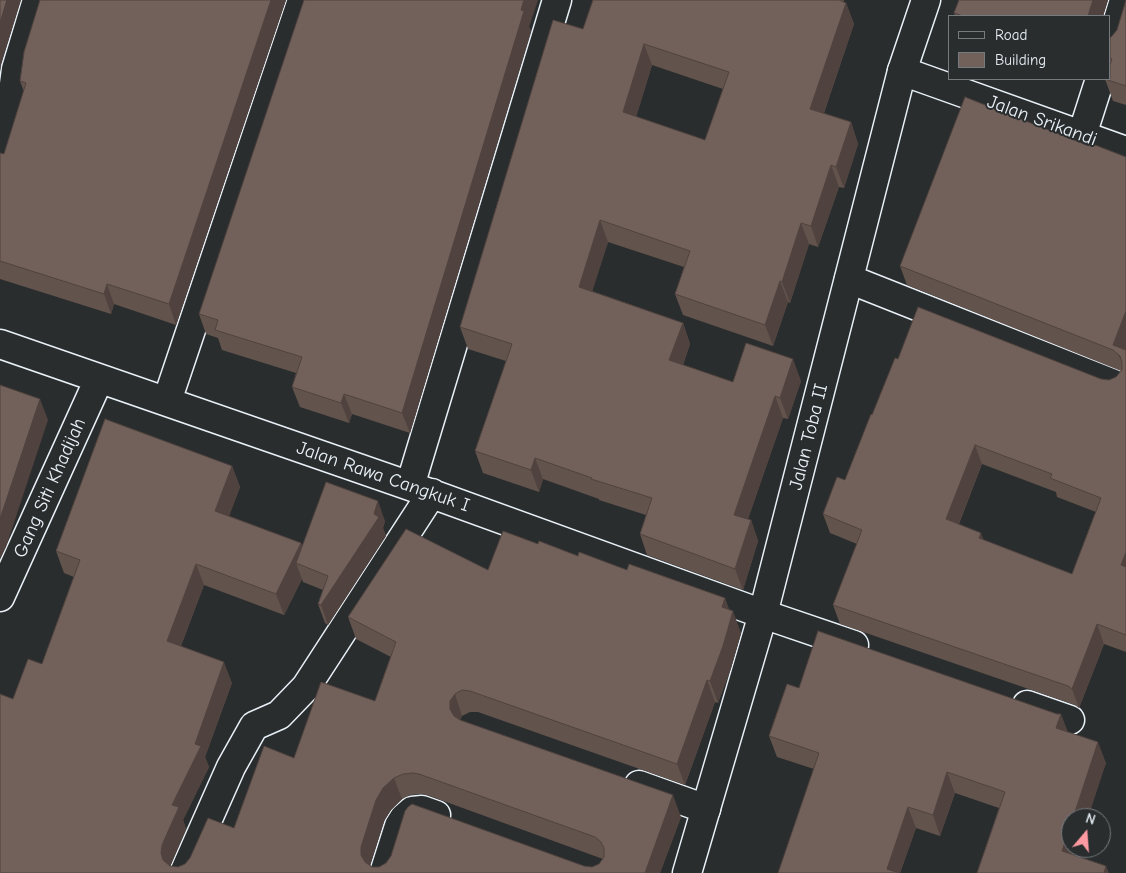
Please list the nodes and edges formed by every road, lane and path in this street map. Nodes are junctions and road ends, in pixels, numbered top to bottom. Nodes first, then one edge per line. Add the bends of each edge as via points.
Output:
1 (37, 0) edge
2 (302, 0) edge
3 (557, 0) edge
4 (926, 0) edge
5 (1124, 0) edge
6 (1111, 43) edge
7 (902, 71) junction
8 (1100, 80) edge
9 (1082, 135) junction
10 (1126, 151) edge
11 (0, 158) edge
12 (849, 279) junction
13 (0, 344) edge
14 (99, 378) junction
15 (1114, 384) edge
16 (166, 401) junction
17 (421, 490) junction
18 (0, 597) edge
19 (764, 614) junction
20 (875, 652) edge
21 (1005, 698) edge
22 (1070, 720) dead end
23 (612, 776) edge
24 (706, 809) junction
25 (459, 823) edge
26 (184, 873) edge
27 (384, 873) edge
28 (687, 873) edge

1 - 11 street via 16,69 8,130
2 - 16 street
3 - 17 street
4 - 7 street, Jalan Toba II
5 - 6 street
7 - 9 street, Jalan Srikandi
7 - 12 street, Jalan Toba II
8 - 9 street
9 - 10 street, Jalan Srikandi
12 - 15 street
12 - 19 street, Jalan Toba II
13 - 14 street, Jalan Rawa Cangkuk I
14 - 16 street, Jalan Rawa Cangkuk I
14 - 18 street, Gang Siti Khadijah
16 - 17 street, Jalan Rawa Cangkuk I
17 - 19 street, Jalan Rawa Cangkuk I
17 - 26 street via 306,687 279,716 254,726 231,767
19 - 20 street, Jalan Rawa Cangkuk I
19 - 24 street, Jalan Toba II
21 - 22 street
23 - 24 street
24 - 28 street, Jalan Toba II
25 - 27 street via 422,810 412,810 400,826

